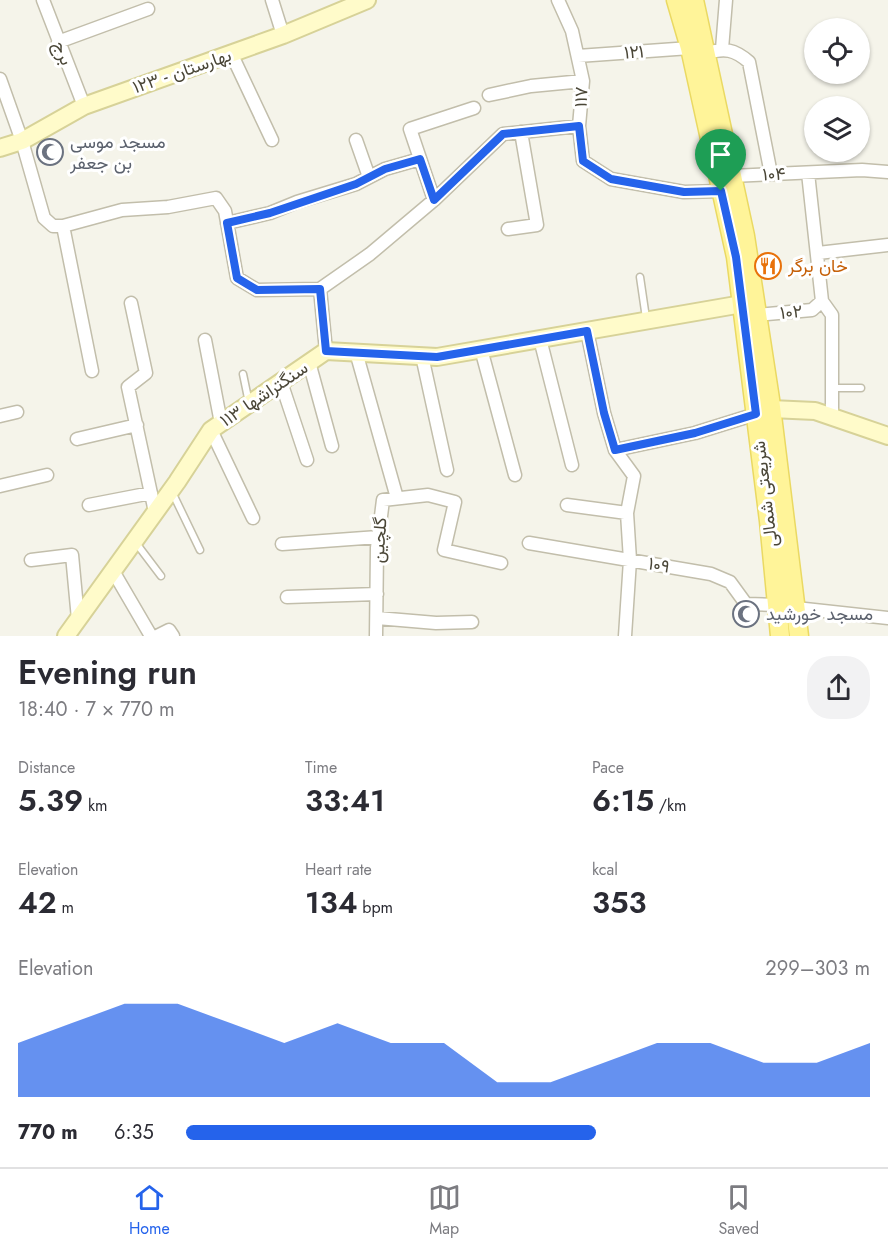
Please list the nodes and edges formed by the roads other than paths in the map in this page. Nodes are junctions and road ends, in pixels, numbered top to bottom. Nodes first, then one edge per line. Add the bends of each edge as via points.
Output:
1 (43, 0) edge
2 (272, 0) edge
3 (367, 0) edge
4 (558, 0) edge
5 (676, 0) edge
6 (694, 0) edge
7 (726, 0) edge
8 (332, 7) edge
9 (148, 9) dead end
10 (283, 35) junction
11 (58, 42) junction
12 (706, 50) junction
13 (231, 54) junction
14 (578, 56) junction
15 (0, 79) edge
16 (583, 81) junction
17 (489, 95) dead end
18 (84, 105) junction
19 (474, 108) dead end
20 (579, 126) junction
21 (521, 132) junction
22 (272, 140) dead end
23 (356, 140) dead end
24 (22, 141) junction
25 (0, 148) edge
26 (420, 159) junction
27 (808, 172) junction
28 (888, 172) edge
29 (771, 174) junction
30 (369, 177) junction
31 (727, 184) junction
32 (434, 200) junction
33 (227, 223) junction
34 (63, 226) junction
35 (508, 230) dead end
36 (888, 245) edge
37 (818, 253) junction
38 (640, 277) dead end
39 (320, 289) junction
40 (822, 300) junction
41 (131, 303) dead end
42 (750, 310) junction
43 (647, 321) junction
44 (587, 331) junction
45 (540, 339) junction
46 (205, 340) dead end
47 (481, 349) junction
48 (326, 351) junction
49 (356, 352) junction
50 (422, 356) junction
51 (309, 362) junction
52 (92, 371) dead end
53 (243, 374) dead end
54 (281, 381) junction
55 (832, 388) junction
56 (861, 388) dead end
57 (249, 404) junction
58 (17, 412) dead end
59 (763, 412) junction
60 (0, 416) edge
61 (832, 417) junction
62 (137, 426) junction
63 (216, 427) junction
64 (886, 431) edge
65 (77, 439) dead end
66 (332, 446) dead end
67 (615, 450) junction
68 (307, 460) dead end
69 (572, 465) dead end
70 (447, 470) dead end
71 (47, 475) dead end
72 (515, 475) dead end
73 (0, 486) edge
74 (171, 490) junction
75 (151, 493) junction
76 (397, 498) junction
77 (89, 505) dead end
78 (567, 505) dead end
79 (155, 512) junction
80 (627, 513) junction
81 (253, 518) dead end
82 (777, 520) junction
83 (378, 537) junction
84 (135, 541) junction
85 (528, 543) dead end
86 (282, 544) dead end
87 (200, 550) dead end
88 (30, 560) dead end
89 (630, 560) junction
90 (501, 562) dead end
91 (113, 571) junction
92 (161, 576) dead end
93 (377, 594) junction
94 (287, 597) dead end
95 (777, 605) junction
96 (796, 608) junction
97 (377, 618) junction
98 (888, 618) edge
99 (78, 619) junction
100 (472, 622) dead end
101 (66, 636) edge
102 (151, 636) edge
103 (157, 636) edge
104 (173, 636) edge
105 (376, 636) edge
106 (625, 636) edge
107 (780, 636) edge
108 (799, 636) edge

1 - 11 street, برج
2 - 10 street
3 - 8 street, بهارستان - ۱۲۳
4 - 14 street, ۱۱۷
5 - 12 main road, شریعتی شمالی
6 - 12 main road, شریعتی شمالی
7 - 12 street
8 - 10 street, بهارستان - ۱۲۳
9 - 11 street
10 - 13 street, بهارستان - ۱۲۳
11 - 18 street, برج
12 - 14 street, ۱۲۱
12 - 29 street via 736,51 749,62
12 - 31 main road, شریعتی شمالی
13 - 18 street, بهارستان - ۱۲۳
13 - 22 street
14 - 16 street, ۱۱۷
15 - 24 street
16 - 17 street
16 - 20 street, ۱۱۷
18 - 24 street, بهارستان - ۱۲۳
19 - 26 street via 410,129
20 - 21 street
20 - 31 street, ۱۱۷ via 583,161 611,179 684,192
21 - 32 street via 503,134
21 - 35 street via 537,225
23 - 30 street
24 - 25 street, بهارستان - ۱۲۳
24 - 34 street via 44,218 53,226
26 - 30 street
26 - 32 street
27 - 28 street, ۱۰۴
27 - 29 street, ۱۰۴
27 - 37 street
29 - 31 street, ۱۰۴
30 - 33 street via 270,213
31 - 42 main road, شریعتی شمالی via 736,257
32 - 39 street via 370,254
33 - 34 street via 225,211 216,198 122,210
33 - 39 street via 237,278 257,290
34 - 52 street
36 - 37 street
37 - 40 street
38 - 43 lane
39 - 48 street
40 - 42 street, ۱۰۲ via 812,310
40 - 55 street via 832,315
41 - 62 street via 146,374 128,387
42 - 43 street, سنگتراشها ۱۱۳
42 - 59 main road, شریعتی شمالی
43 - 44 street, سنگتراشها ۱۱۳
44 - 45 street, سنگتراشها ۱۱۳
44 - 67 street
45 - 47 street, سنگتراشها ۱۱۳
45 - 69 street
46 - 63 street
47 - 50 street, سنگتراشها ۱۱۳
47 - 72 street
48 - 49 street, سنگتراشها ۱۱۳
48 - 51 street, سنگتراشها ۱۱۳
49 - 50 street, سنگتراشها ۱۱۳
49 - 76 street
50 - 70 street
51 - 54 street, سنگتراشها ۱۱۳
51 - 66 street
53 - 57 lane
54 - 57 street, سنگتراشها ۱۱۳
54 - 68 street
55 - 56 lane
55 - 61 street
57 - 63 street, سنگتراشها ۱۱۳
58 - 60 street
59 - 61 street via 815,411
59 - 67 street via 695,433
59 - 82 main road, شریعتی شمالی
61 - 64 street
62 - 65 street
62 - 75 street
63 - 74 street, سنگتراشها ۱۱۳
63 - 81 street
67 - 80 street via 634,476
71 - 73 street
74 - 79 street, سنگتراشها ۱۱۳
74 - 87 lane
75 - 77 street
75 - 79 street
76 - 83 street, گلچین via 383,500
76 - 90 street, گلچین via 428,495 455,502 444,550
78 - 80 street
79 - 84 street, سنگتراشها ۱۱۳
80 - 89 street
82 - 95 main road, شریعتی شمالی
82 - 96 main road, شریعتی شمالی
83 - 86 street
83 - 93 street, گلچین
84 - 91 street, سنگتراشها ۱۱۳
84 - 92 lane
85 - 89 street, ۱۰۹
88 - 99 street via 72,555
89 - 95 street, ۱۰۹ via 711,574 730,582 746,604
89 - 106 street
91 - 99 street, سنگتراشها ۱۱۳
91 - 102 street
93 - 94 street
93 - 97 street, گلچین
95 - 107 main road, شریعتی شمالی
96 - 98 street
96 - 108 main road, شریعتی شمالی
97 - 100 street
97 - 105 street, گلچین
99 - 101 street, سنگتراشها ۱۱۳
103 - 104 street via 170,630

